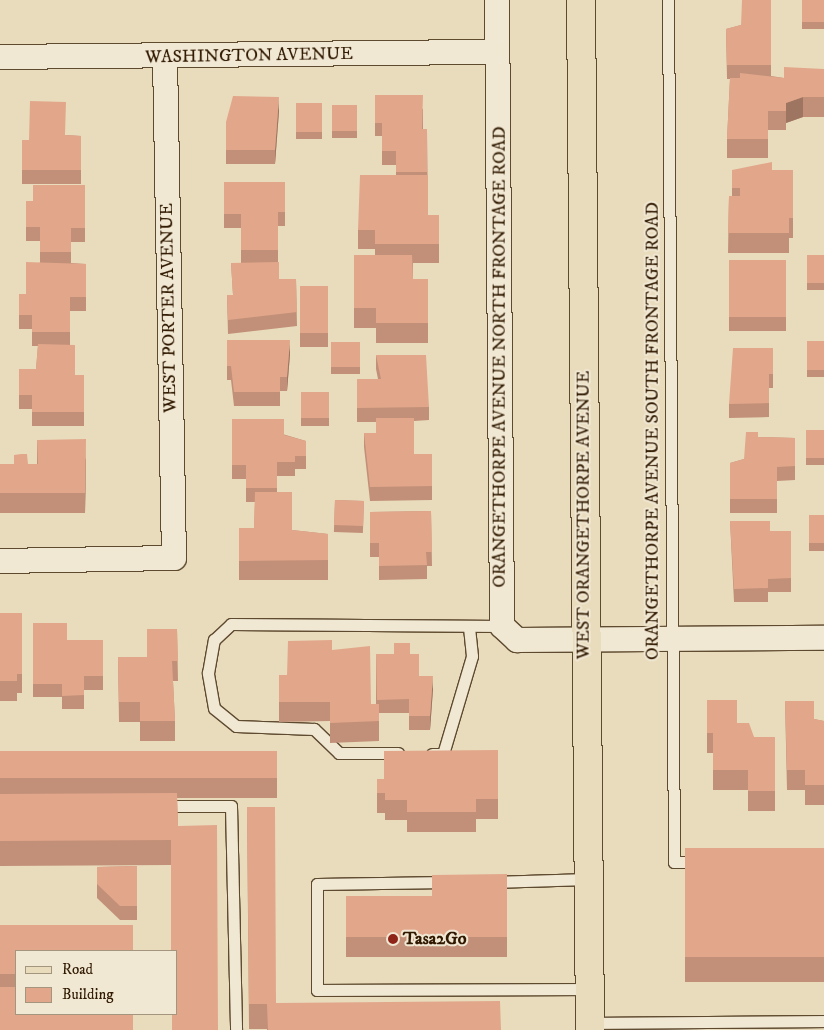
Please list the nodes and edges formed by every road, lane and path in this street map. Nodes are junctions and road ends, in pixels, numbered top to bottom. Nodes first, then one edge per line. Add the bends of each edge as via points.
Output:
1 (497, 0) edge
2 (581, 0) edge
3 (668, 0) edge
4 (497, 52) junction
5 (0, 57) edge
6 (165, 57) junction
7 (0, 561) edge
8 (502, 626) junction
9 (469, 627) junction
10 (824, 638) edge
11 (672, 639) junction
12 (584, 640) junction
13 (154, 806) edge
14 (714, 861) edge
15 (588, 879) junction
16 (462, 882) edge
17 (481, 882) edge
18 (589, 989) junction
19 (824, 1021) edge
20 (590, 1026) edge
21 (236, 1030) edge

1 - 4 street, ORANGETHORPE AVENUE NORTH FRONTAGE ROAD
2 - 12 main road, WEST ORANGETHORPE AVENUE
3 - 11 lane, ORANGETHORPE AVENUE SOUTH FRONTAGE ROAD
4 - 6 street, WASHINGTON AVENUE
4 - 8 street, ORANGETHORPE AVENUE NORTH FRONTAGE ROAD
5 - 6 street, WASHINGTON AVENUE
6 - 7 street, WEST PORTER AVENUE via 174,558
8 - 9 lane
8 - 12 street via 517,640
9 - 9 lane via 232,624 214,640 208,674 214,708 236,726 314,729 339,752 443,754 472,656
10 - 11 street
11 - 12 street
11 - 14 lane, ORANGETHORPE AVENUE SOUTH FRONTAGE ROAD via 674,862
12 - 15 main road, WEST ORANGETHORPE AVENUE
13 - 21 lane via 230,806
15 - 17 lane
15 - 18 main road, WEST ORANGETHORPE AVENUE
16 - 18 lane via 317,884 317,990
18 - 20 main road, WEST ORANGETHORPE AVENUE
19 - 20 lane

